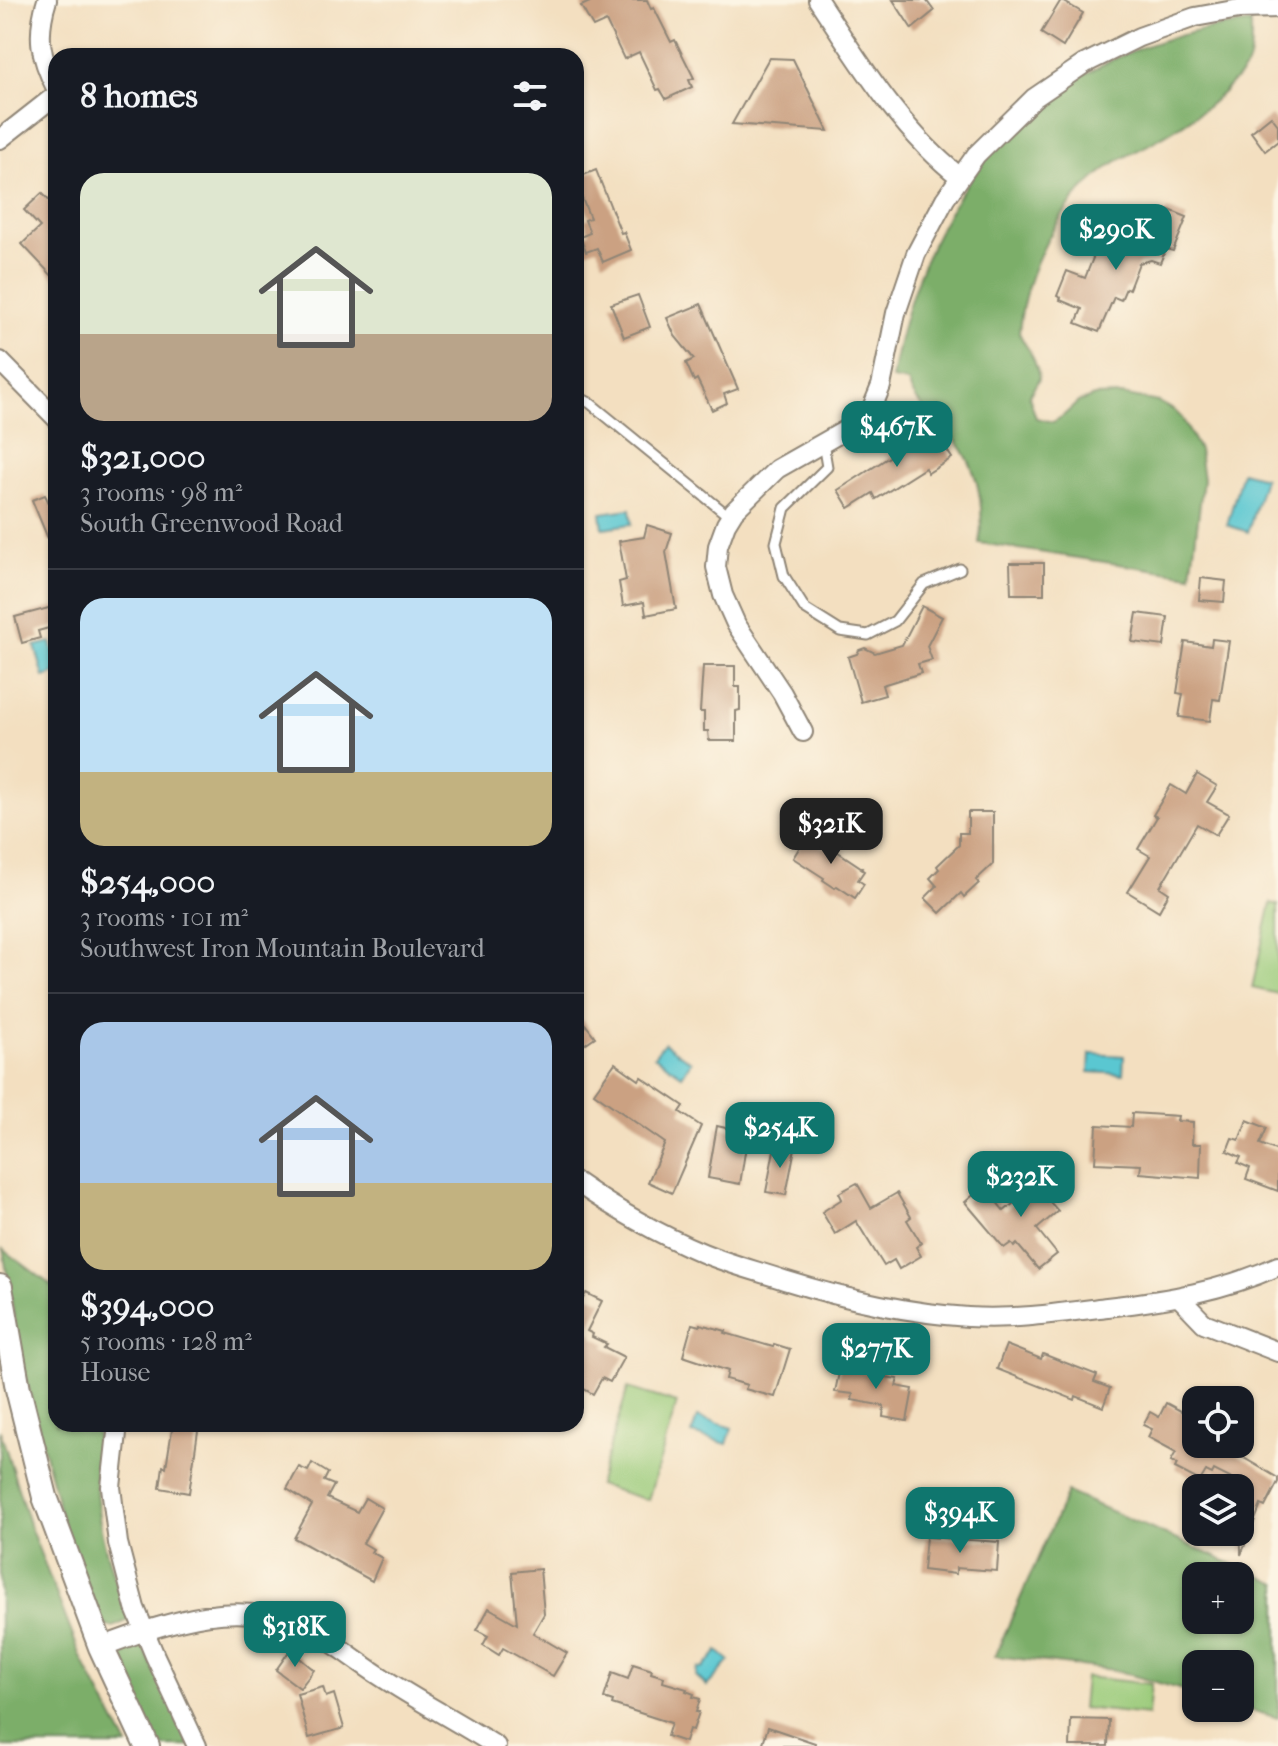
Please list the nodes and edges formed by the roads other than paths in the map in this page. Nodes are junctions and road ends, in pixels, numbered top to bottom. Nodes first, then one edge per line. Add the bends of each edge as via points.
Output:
1 (47, 0) edge
2 (818, 0) edge
3 (1196, 8) edge
4 (1278, 8) edge
5 (48, 73) edge
6 (48, 101) edge
7 (0, 139) edge
8 (960, 177) junction
9 (0, 361) edge
10 (584, 400) edge
11 (48, 410) edge
12 (823, 443) junction
13 (730, 517) junction
14 (960, 569) dead end
15 (803, 732) dead end
16 (584, 1187) edge
17 (1278, 1266) edge
18 (0, 1287) edge
19 (1179, 1297) junction
20 (1278, 1352) edge
21 (117, 1432) edge
22 (145, 1630) junction
23 (101, 1647) junction
24 (147, 1746) edge
25 (197, 1746) edge
26 (496, 1746) edge

1 - 5 street via 41,47
2 - 8 street via 908,128
3 - 4 street
3 - 8 street via 1046,89
6 - 7 street
8 - 12 street via 916,254 872,408 858,423
9 - 11 street
10 - 13 lane
12 - 13 street via 777,469
12 - 14 lane via 827,467 785,508 776,543 784,576 805,609 840,631 868,635 895,621 924,584
13 - 15 street via 716,567 723,595
16 - 19 street via 649,1228 705,1254 881,1307 1010,1317
17 - 19 street
18 - 23 main road via 39,1477
19 - 20 street via 1204,1323
21 - 22 street via 111,1487 118,1543
22 - 23 street
22 - 25 street
22 - 26 street via 207,1614 282,1619 327,1640
23 - 24 main road

